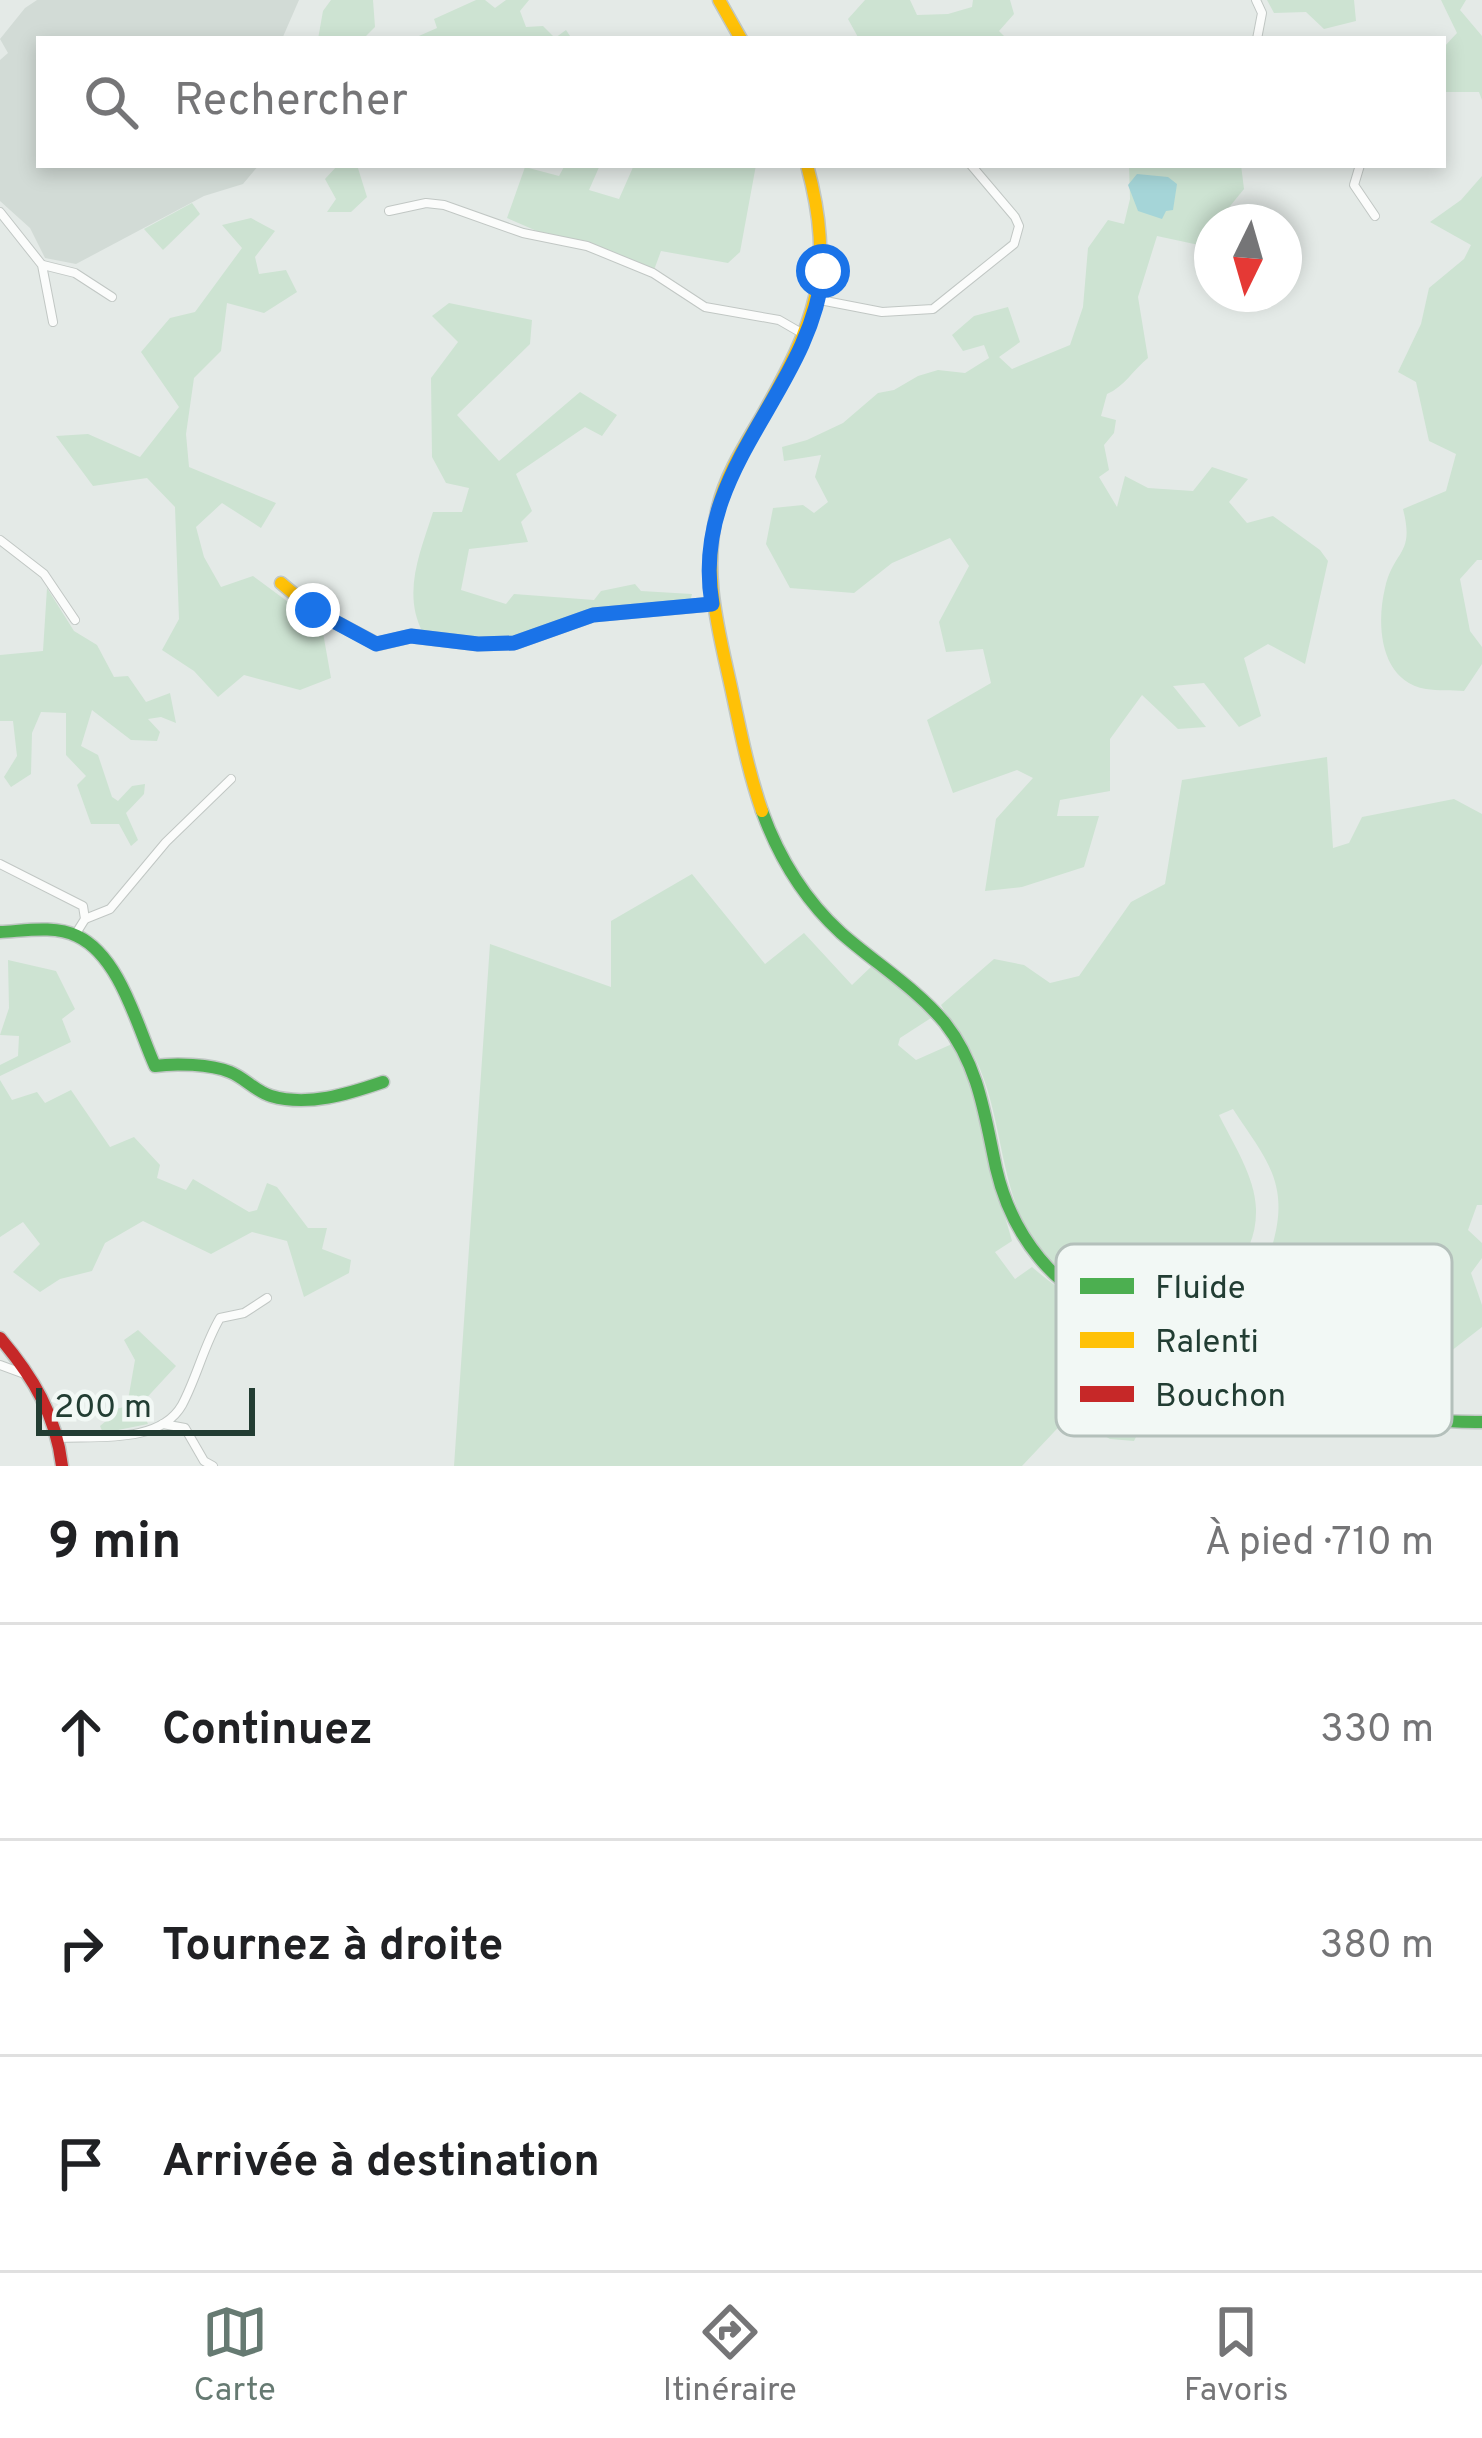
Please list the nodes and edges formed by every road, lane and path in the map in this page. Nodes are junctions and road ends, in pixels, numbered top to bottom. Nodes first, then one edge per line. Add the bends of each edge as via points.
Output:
1 (719, 0) edge
2 (1256, 0) edge
3 (739, 36) edge
4 (1258, 36) edge
5 (807, 168) edge
6 (973, 168) edge
7 (1359, 168) edge
8 (0, 212) edge
9 (389, 212) dead end
10 (1375, 216) dead end
11 (42, 265) junction
12 (112, 297) dead end
13 (820, 300) junction
14 (53, 322) dead end
15 (806, 336) junction
16 (0, 540) edge
17 (281, 583) dead end
18 (712, 604) junction
19 (75, 620) dead end
20 (231, 779) dead end
21 (0, 864) edge
22 (85, 919) junction
23 (0, 932) edge
24 (75, 935) junction
25 (383, 1082) dead end
26 (1056, 1275) edge
27 (267, 1298) dead end
28 (0, 1339) edge
29 (0, 1365) edge
30 (32, 1376) junction
31 (1452, 1421) edge
32 (1482, 1422) edge
33 (162, 1424) junction
34 (59, 1438) junction
35 (62, 1466) edge
36 (213, 1466) edge

1 - 3 street
2 - 4 street
5 - 13 street via 824,233
6 - 13 street via 1015,218 1014,244 933,309 882,312
7 - 10 street via 1354,185
8 - 11 street
9 - 15 street via 444,205 587,246 705,308 778,320
11 - 12 street via 75,273
11 - 14 street
13 - 15 street
15 - 18 street via 724,486 712,535
16 - 19 street via 44,574
17 - 18 street via 376,644 411,636 514,643 593,615
18 - 26 street via 760,816 778,857 824,916 931,1006 959,1043 986,1107 1010,1213 1032,1253
20 - 22 street via 110,909
21 - 22 street via 74,900
22 - 24 street
23 - 24 street
24 - 25 street via 102,959 155,1066 225,1070 292,1098 339,1097
27 - 33 street via 220,1318 182,1406
28 - 30 street
29 - 30 street
30 - 34 street
31 - 32 street
33 - 34 street via 128,1435
33 - 36 street via 185,1427
34 - 35 street

